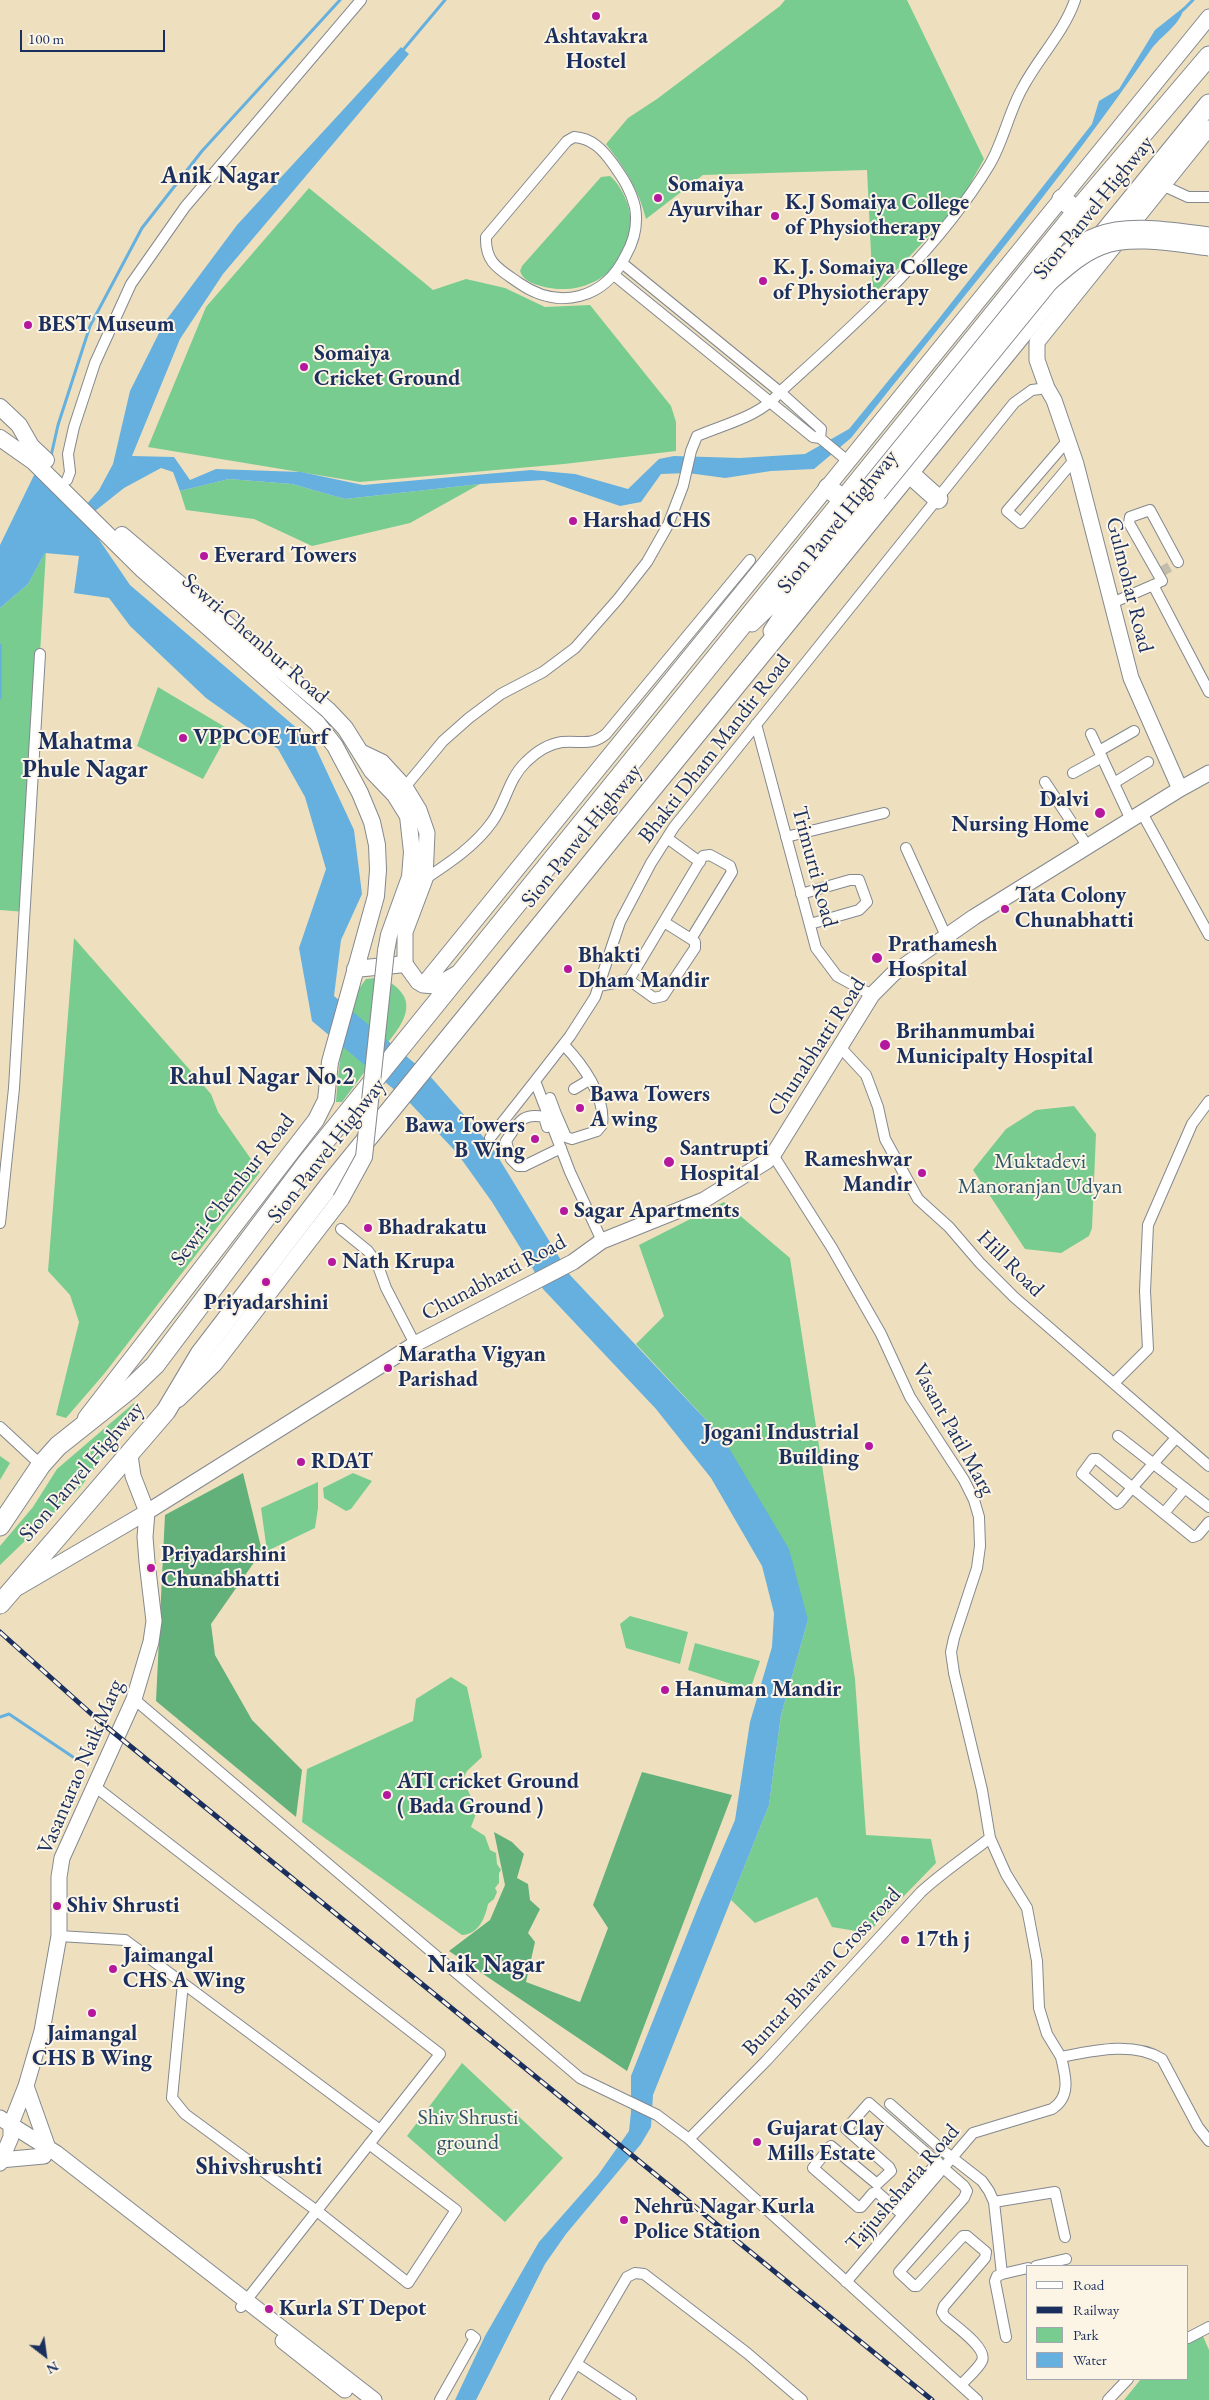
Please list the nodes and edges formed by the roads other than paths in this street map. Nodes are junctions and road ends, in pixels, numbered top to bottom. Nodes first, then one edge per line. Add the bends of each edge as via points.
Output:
1 (361, 0) edge
2 (1075, 0) edge
3 (1209, 17) edge
4 (1209, 56) edge
5 (1209, 104) edge
6 (1209, 128) edge
7 (1162, 185) junction
8 (1209, 198) edge
9 (1062, 199) junction
10 (1078, 211) junction
11 (1209, 235) edge
12 (1209, 248) edge
13 (622, 263) junction
14 (614, 275) junction
15 (1046, 388) junction
16 (780, 392) junction
17 (771, 403) junction
18 (4, 418) edge
19 (0, 438) edge
20 (822, 439) junction
21 (1068, 440) junction
22 (1052, 458) junction
23 (37, 459) junction
24 (845, 459) junction
25 (1074, 459) junction
26 (1064, 471) junction
27 (909, 473) junction
28 (59, 478) junction
29 (828, 488) junction
30 (873, 491) junction
31 (843, 499) junction
32 (938, 499) junction
33 (138, 557) junction
34 (750, 560) dead end
35 (1178, 562) dead end
36 (1160, 578) junction
37 (1112, 603) junction
38 (40, 654) dead end
39 (720, 654) junction
40 (744, 673) junction
41 (1209, 692) edge
42 (756, 724) junction
43 (1134, 731) dead end
44 (1091, 734) dead end
45 (361, 752) junction
46 (1100, 754) junction
47 (1148, 762) dead end
48 (1073, 773) dead end
49 (1209, 773) edge
50 (1045, 782) dead end
51 (1114, 783) junction
52 (405, 787) junction
53 (1180, 788) junction
54 (884, 813) dead end
55 (1136, 817) junction
56 (786, 837) junction
57 (667, 838) junction
58 (1088, 847) junction
59 (906, 848) dead end
60 (700, 862) junction
61 (425, 879) junction
62 (801, 894) junction
63 (664, 922) junction
64 (810, 924) junction
65 (1209, 935) edge
66 (946, 936) junction
67 (691, 939) junction
68 (405, 964) junction
69 (468, 966) junction
70 (355, 969) junction
71 (629, 980) junction
72 (423, 985) junction
73 (600, 986) junction
74 (872, 995) junction
75 (564, 1045) junction
76 (840, 1046) junction
77 (588, 1080) junction
78 (534, 1081) junction
79 (574, 1089) dead end
80 (550, 1098) dead end
81 (326, 1100) junction
82 (1209, 1101) edge
83 (552, 1115) junction
84 (505, 1119) junction
85 (515, 1129) junction
86 (490, 1138) dead end
87 (559, 1150) junction
88 (773, 1155) junction
89 (307, 1163) junction
90 (0, 1223) edge
91 (341, 1229) dead end
92 (602, 1241) junction
93 (415, 1344) junction
94 (1114, 1383) junction
95 (166, 1411) junction
96 (0, 1426) edge
97 (78, 1428) junction
98 (1118, 1436) dead end
99 (1176, 1438) junction
100 (130, 1455) junction
101 (1154, 1463) junction
102 (41, 1465) junction
103 (1209, 1466) edge
104 (1133, 1487) junction
105 (1184, 1488) junction
106 (1209, 1507) edge
107 (147, 1512) junction
108 (1164, 1513) junction
109 (1209, 1522) edge
110 (0, 1526) edge
111 (4, 1598) edge
112 (134, 1699) junction
113 (93, 1785) junction
114 (990, 1838) junction
115 (59, 1936) junction
116 (183, 1983) junction
117 (1061, 2057) junction
118 (26, 2086) junction
119 (890, 2104) dead end
120 (4, 2128) edge
121 (380, 2130) junction
122 (689, 2139) junction
123 (1209, 2141) edge
124 (370, 2144) junction
125 (46, 2152) junction
126 (952, 2158) junction
127 (0, 2162) edge
128 (941, 2164) junction
129 (994, 2202) junction
130 (317, 2211) junction
131 (899, 2212) junction
132 (1065, 2237) dead end
133 (1066, 2259) dead end
134 (1040, 2265) edge
135 (1026, 2268) edge
136 (1002, 2274) junction
137 (846, 2282) junction
138 (244, 2304) junction
139 (1209, 2327) edge
140 (471, 2335) dead end
141 (1006, 2337) dead end
142 (1189, 2337) edge
143 (577, 2364) junction
144 (1127, 2380) edge
145 (961, 2386) junction
146 (359, 2400) edge
147 (374, 2400) edge
148 (440, 2400) edge
149 (555, 2400) edge
150 (631, 2400) edge
151 (802, 2400) edge
152 (977, 2400) edge
153 (1108, 2400) edge

1 - 28 street via 185,207 131,284 95,363 74,427 68,454 70,472
2 - 16 street via 1069,18 1018,96 992,162 975,188 937,237 865,314
3 - 9 street
4 - 10 highway, Sion Panvel Highway
5 - 27 highway, Sion Panvel Highway
6 - 7 street
7 - 8 street via 1188,197
7 - 15 street, Gulmohar Road via 1036,342 1037,360
9 - 10 highway
9 - 24 street
10 - 31 highway, Sion Panvel Highway
11 - 30 street, bridge via 1158,228 1128,230 1098,234 1068,251 1040,275
12 - 30 street, bridge via 1130,242 1102,247 1075,262 1050,283
13 - 14 street
13 - 14 street via 634,239 635,209 628,184 598,145 574,137 567,141 486,237 485,250 491,262 529,290 558,298 581,297
13 - 16 street
14 - 17 street
15 - 21 street, Gulmohar Road via 1054,400
15 - 32 street, Bhakti Dham Mandir Road via 1032,390 1019,398
16 - 17 street
16 - 20 street via 821,429
17 - 20 street via 812,437
17 - 52 street via 697,436 688,473 668,525 647,562 618,599 575,648 469,718 443,741
18 - 23 main road via 19,425
19 - 23 main road
20 - 24 street
21 - 22 street
21 - 25 street, Gulmohar Road
22 - 26 street
22 - 26 street via 1007,512 1021,523
23 - 28 main road
24 - 29 street
25 - 26 street
25 - 37 street, Gulmohar Road
27 - 32 highway
27 - 40 highway, Sion Panvel Highway
28 - 33 main road
29 - 31 highway
29 - 72 street
30 - 39 street via 781,596
30 - 40 street via 790,602
31 - 39 highway, Sion Panvel Highway
32 - 42 street, Bhakti Dham Mandir Road
33 - 45 main road via 311,694 345,728
33 - 70 main road, Sewri-Chembur Road via 310,717 349,770 372,822 378,862 376,896
34 - 61 street via 606,734 594,742 561,742 536,753 510,781 493,821 480,836
35 - 36 street via 1150,510 1130,517 1129,523
36 - 37 street
36 - 41 street
37 - 53 street, Gulmohar Road via 1131,678
38 - 90 street via 14,1088
39 - 69 highway, Sion Panvel Highway
40 - 95 highway, Sion Panvel Highway via 331,1183 200,1354
42 - 56 street, Trimurti Road
42 - 57 street, Bhakti Dham Mandir Road
43 - 46 street
44 - 46 street
45 - 52 street via 382,762
45 - 95 main road, bridge via 372,771 402,805 411,830 412,852 410,877 386,951 364,1157 341,1198 214,1364
46 - 48 street
46 - 51 street
47 - 51 street
49 - 53 street, Chunabhatti Road
50 - 58 street
51 - 55 street
52 - 61 street via 424,823 428,847
53 - 55 street, Chunabhatti Road
54 - 56 street
55 - 58 street, Chunabhatti Road
55 - 65 street
56 - 62 street, Trimurti Road
57 - 60 street
57 - 73 street, Bhakti Dham Mandir Road via 620,922
58 - 66 street, Chunabhatti Road
59 - 66 street
60 - 63 street
60 - 67 street via 703,856 710,855 730,866 732,872
61 - 68 street via 405,932
62 - 64 street, Trimurti Road
62 - 64 street via 859,880 867,902 859,910
63 - 67 street
63 - 71 street
64 - 74 street, Trimurti Road via 816,948 837,976
66 - 74 street, Chunabhatti Road via 894,973
67 - 71 street via 695,948 663,996 654,998
68 - 70 main road
68 - 72 street
69 - 72 street via 435,986
69 - 89 highway, Sion Panvel Highway, bridge
70 - 81 main road, Sewri-Chembur Road via 330,1062
71 - 73 street
73 - 75 street, Bhakti Dham Mandir Road
74 - 76 street, Chunabhatti Road
75 - 77 street via 576,1058
75 - 78 street, Bhakti Dham Mandir Road
76 - 88 street, Chunabhatti Road
76 - 94 street, Hill Road via 866,1075 885,1138 918,1199 949,1227 1014,1297
77 - 79 street
77 - 83 street via 600,1101 601,1127 584,1137 568,1139
78 - 83 street
78 - 84 street, Bhakti Dham Mandir Road
80 - 83 street
81 - 89 main road
81 - 97 main road, Sewri-Chembur Road via 316,1120
82 - 94 street via 1192,1124 1148,1225 1145,1291 1148,1349
83 - 87 street
84 - 85 street
84 - 86 street, Bhakti Dham Mandir Road
85 - 87 street via 526,1116 544,1117
85 - 87 street via 506,1141 511,1159 518,1166 531,1164
87 - 92 street
88 - 92 street, Chunabhatti Road via 704,1200
88 - 114 street, Vasant Patil Marg via 837,1256 881,1334 910,1397 960,1472 974,1500 979,1517 977,1568 951,1652
89 - 97 highway, Sion Panvel Highway via 156,1364 131,1388
91 - 93 street via 368,1251 376,1263
92 - 93 street, Chunabhatti Road via 573,1262
93 - 107 street, Chunabhatti Road
94 - 99 street, Hill Road
95 - 100 highway, Sion Panvel Highway
96 - 102 street
97 - 102 highway, Sion Panvel Highway
98 - 101 street
99 - 101 street
99 - 103 street, Hill Road
100 - 107 street, Vasantarao Naik Marg via 133,1476
100 - 111 highway, Sion Panvel Highway
101 - 104 street
101 - 105 street
102 - 110 highway, Sion Panvel Highway
104 - 104 street via 1096,1458 1082,1472 1115,1504
104 - 108 street
105 - 106 street
105 - 108 street
107 - 111 street, Chunabhatti Road
107 - 112 street, Vasantarao Naik Marg via 146,1553 154,1621 147,1660
108 - 109 street via 1193,1537
112 - 113 street, Vasantarao Naik Marg
112 - 122 street via 580,2078 657,2115
113 - 115 street, Vasantarao Naik Marg via 62,1858
113 - 121 street via 440,2054
114 - 117 street, Vasant Patil Marg via 1006,1874 1027,1908 1037,1961 1039,2008 1047,2034
114 - 122 street, Buntar Bhavan Cross road via 922,1892
115 - 116 street via 125,1940
115 - 118 street, Vasantarao Naik Marg via 42,2031
116 - 121 street
116 - 130 street via 172,2098 185,2114
117 - 123 street via 1098,2050 1152,2053 1162,2059 1198,2127
117 - 126 street, Tajjushsharia Road via 1066,2089 1057,2106 973,2133
118 - 120 street, Vasantarao Naik Marg
118 - 125 street
119 - 126 street
120 - 125 street
120 - 127 street, Vasantarao Naik Marg
121 - 124 street
122 - 137 street
124 - 130 street
124 - 130 street via 456,2210 408,2283
125 - 127 street
125 - 138 street
126 - 128 street, Tajjushsharia Road
126 - 129 street via 982,2181
128 - 131 street, Tajjushsharia Road
128 - 131 street via 870,2103 846,2129 891,2169 880,2183 877,2184 833,2146 813,2166 858,2207 877,2192
128 - 145 street via 967,2191 899,2272 917,2286 963,2236 986,2252 985,2258 942,2312 982,2352 982,2361
129 - 132 street via 1055,2192
129 - 136 street
130 - 138 street
131 - 137 street, Tajjushsharia Road
133 - 134 street
135 - 136 street
136 - 141 street via 995,2281
137 - 145 street
138 - 146 street via 317,2370
138 - 147 street
139 - 142 street
140 - 148 street via 475,2338
143 - 149 street
143 - 150 street
143 - 151 street via 627,2277 635,2273 644,2274
144 - 153 street
145 - 152 street

